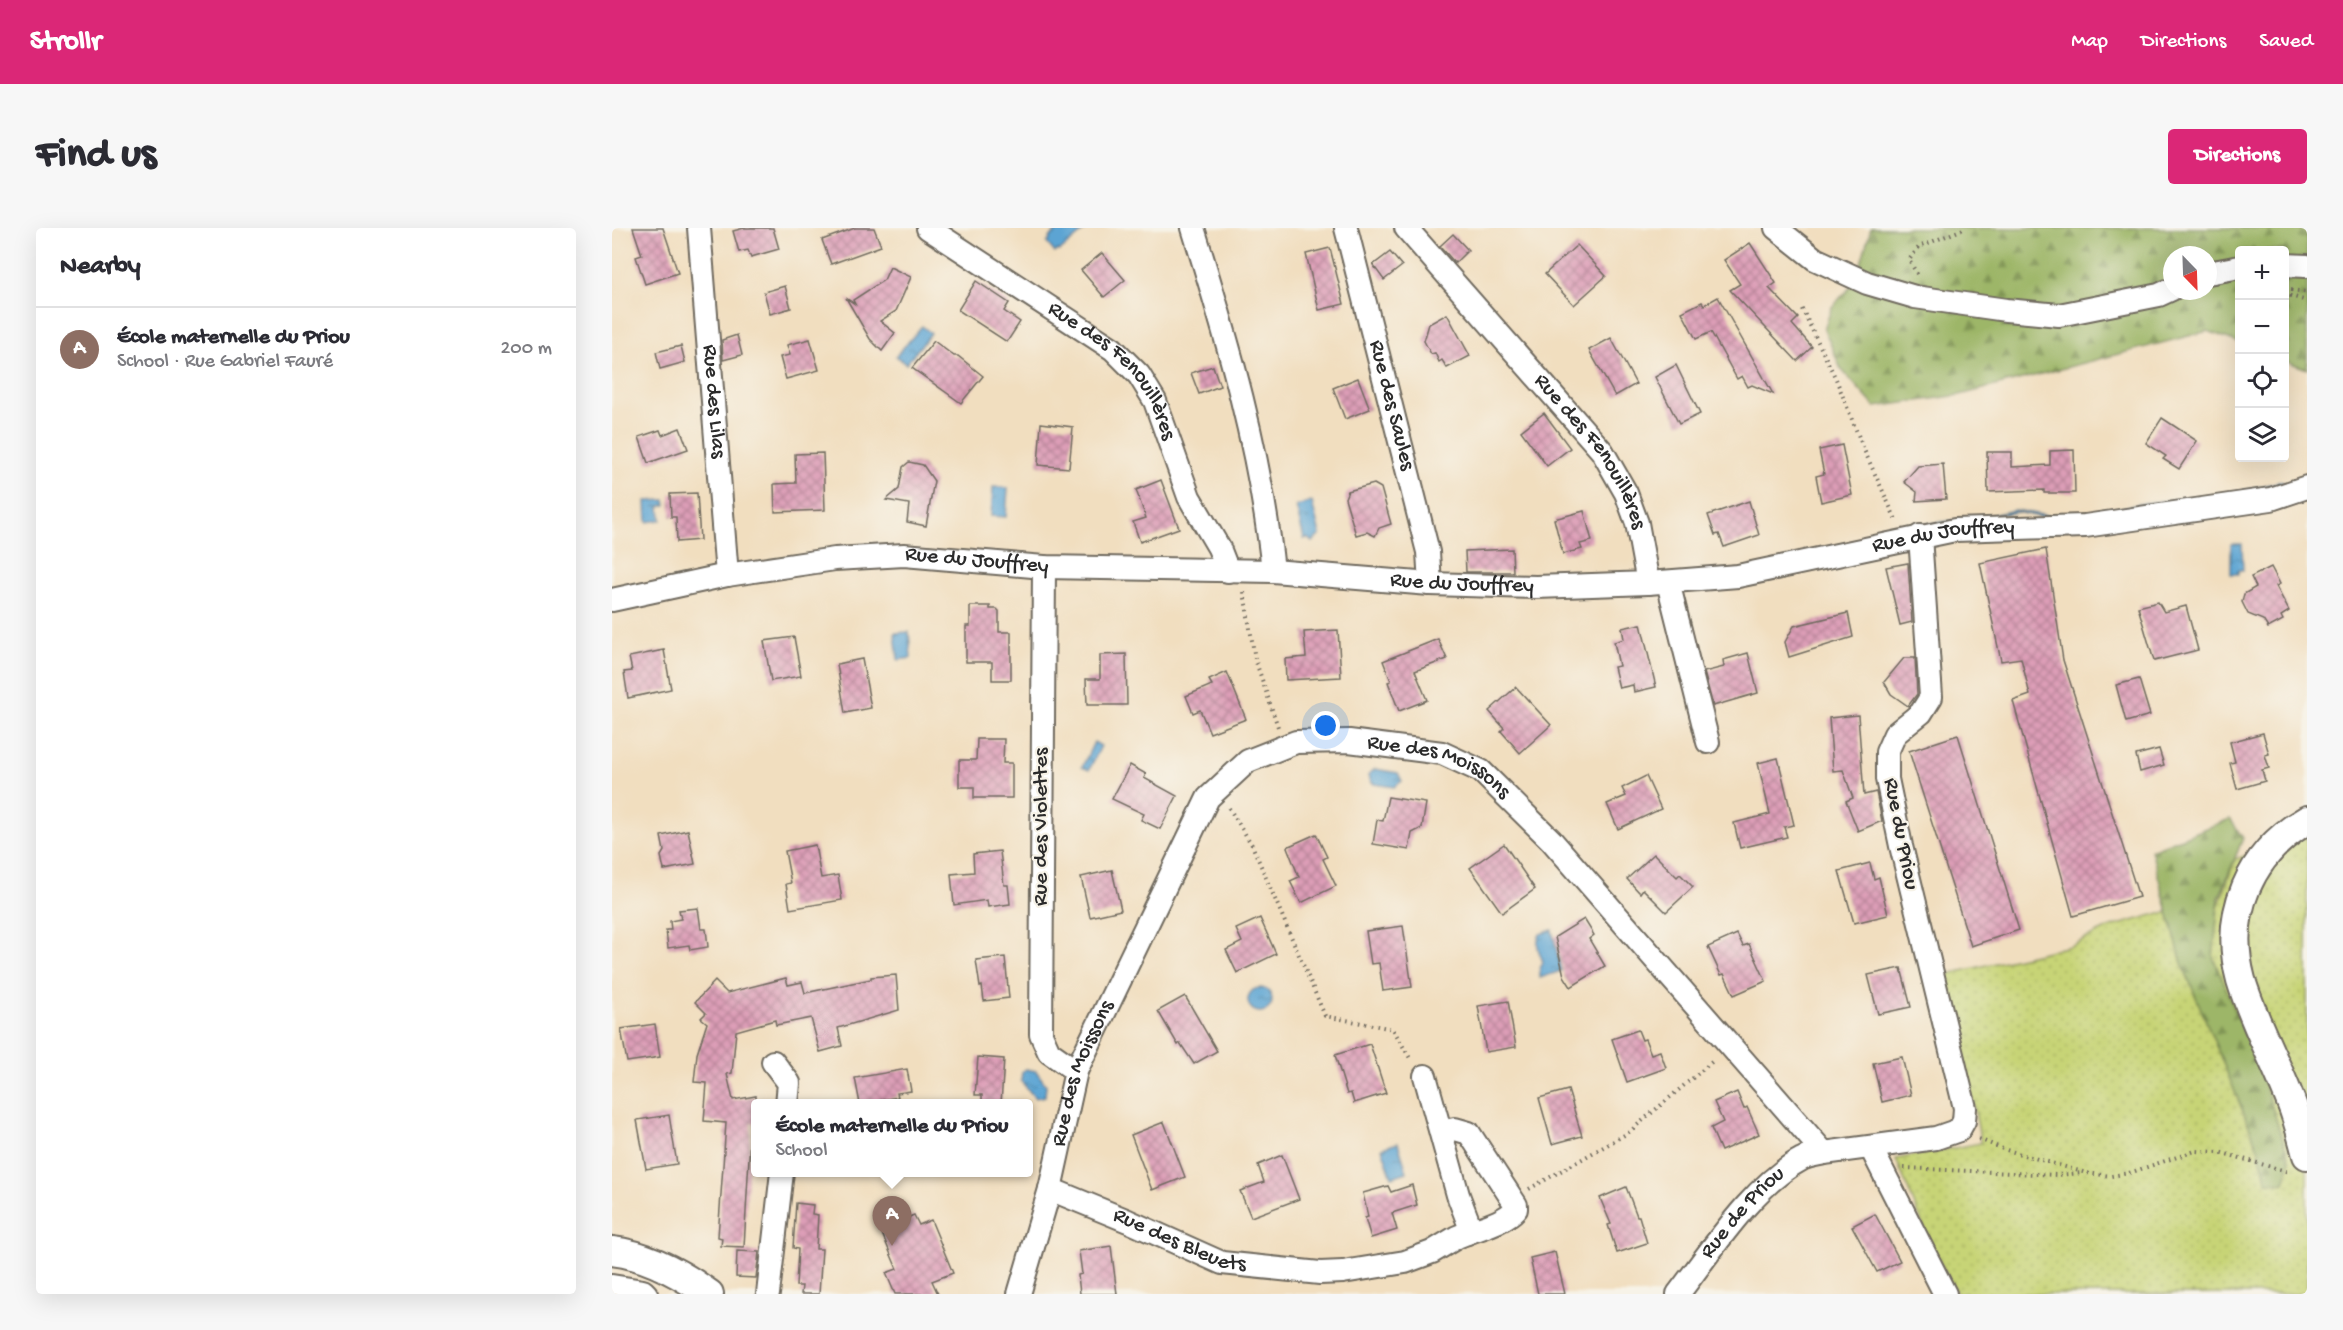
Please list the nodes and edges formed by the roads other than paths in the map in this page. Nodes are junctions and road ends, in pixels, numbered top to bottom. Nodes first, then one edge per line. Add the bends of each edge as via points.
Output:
1 (699, 228) edge
2 (928, 228) edge
3 (1193, 228) edge
4 (1346, 228) edge
5 (1406, 228) edge
6 (1776, 228) edge
7 (2289, 265) edge
8 (2307, 266) edge
9 (2235, 268) edge
10 (2217, 271) edge
11 (2163, 293) edge
12 (2307, 487) edge
13 (1911, 538) junction
14 (1044, 567) junction
15 (1234, 571) junction
16 (1273, 571) junction
17 (727, 575) junction
18 (1658, 583) junction
19 (1430, 584) junction
20 (612, 600) edge
21 (1708, 742) dead end
22 (2307, 820) edge
23 (773, 1062) dead end
24 (1076, 1071) junction
25 (1428, 1085) road end
26 (788, 1099) edge
27 (1442, 1132) junction
28 (1871, 1148) junction
29 (1824, 1153) junction
30 (2301, 1164) edge
31 (782, 1177) edge
32 (1050, 1189) junction
33 (1467, 1233) junction
34 (612, 1251) edge
35 (612, 1286) edge
36 (646, 1294) edge
37 (709, 1294) edge
38 (768, 1294) edge
39 (1019, 1294) edge
40 (1678, 1294) edge
41 (1945, 1294) edge

1 - 17 street, Rue des Lilas
2 - 15 street, Rue des Fenouillères via 1113,349 1139,375 1155,401 1190,497
3 - 16 street via 1247,413
4 - 19 street, Rue des Saules via 1428,552
5 - 18 street, Rue des Fenouillères via 1602,450 1626,493
6 - 11 street via 1815,259 1867,283 1915,297 2059,315
7 - 8 street
9 - 10 street
12 - 13 street, Rue du Jouffrey via 2271,499 2085,526 1955,530
13 - 18 street, Rue du Jouffrey via 1738,576
13 - 28 street, Rue du Priou via 1931,697 1921,713 1895,734 1887,752 1887,779 1965,1120 1959,1130 1936,1138
14 - 15 street, Rue du Jouffrey
14 - 17 street, Rue du Jouffrey via 904,555 835,559
14 - 24 street, Rue des Violettes via 1041,1034 1049,1053
15 - 16 street, Rue du Jouffrey
16 - 19 street, Rue du Jouffrey
17 - 20 street, Rue du Jouffrey
18 - 19 street, Rue du Jouffrey via 1536,587
18 - 21 street, Rue des Fenouillères
22 - 30 main road via 2288,831 2254,868 2237,921 2236,949 2241,980 2292,1104
23 - 26 street via 789,1083
24 - 29 street, Rue des Moissons via 1208,798 1217,789 1248,761 1296,742 1349,741 1404,747 1442,753 1481,771 1551,840
24 - 32 street, Rue des Moissons
25 - 27 street
27 - 33 street via 1469,1224
27 - 33 street, Rue des Bleuets via 1455,1129 1469,1133 1516,1205 1512,1214
28 - 29 street
28 - 41 street
29 - 40 street, Rue de Priou via 1805,1157 1779,1173 1758,1193
31 - 38 street
32 - 33 street, Rue des Bleuets via 1222,1263 1343,1272 1405,1262
32 - 39 street, Rue des Moissons
34 - 37 main road via 654,1261
35 - 36 street

